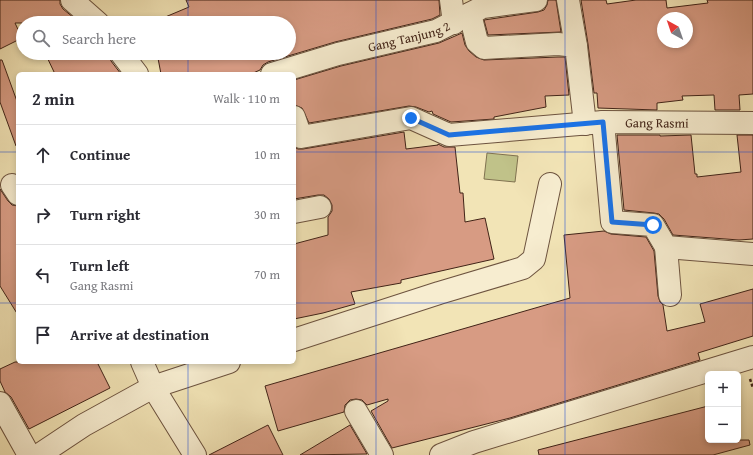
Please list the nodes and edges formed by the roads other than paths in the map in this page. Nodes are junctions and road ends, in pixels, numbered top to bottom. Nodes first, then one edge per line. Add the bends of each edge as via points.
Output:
1 (72, 0) edge
2 (451, 0) edge
3 (536, 0) edge
4 (568, 0) edge
5 (90, 16) edge
6 (462, 18) junction
7 (576, 46) junction
8 (127, 60) edge
9 (136, 72) edge
10 (280, 72) edge
11 (296, 123) edge
12 (594, 123) junction
13 (753, 123) edge
14 (550, 184) dead end
15 (320, 208) dead end
16 (296, 212) edge
17 (666, 246) junction
18 (753, 254) edge
19 (670, 295) dead end
20 (296, 339) edge
21 (753, 357) edge
22 (143, 364) edge
23 (222, 364) edge
24 (153, 387) junction
25 (0, 403) edge
26 (356, 411) dead end
27 (29, 455) edge
28 (39, 455) edge
29 (195, 455) edge
30 (382, 455) edge
31 (441, 455) edge

1 - 5 street
2 - 6 street
3 - 6 street, Gang Tanjung 2 via 483,7
4 - 7 street
6 - 7 street via 477,42 484,48 558,44
6 - 10 street, Gang Tanjung 2 via 436,31 338,54
7 - 12 street
8 - 9 street
11 - 12 street, Gang Rasmi via 301,137 411,118 449,135
12 - 13 street, Gang Rasmi
12 - 17 street via 612,222 653,225
14 - 20 street via 534,259 523,268
15 - 16 street
17 - 18 street
17 - 19 street
21 - 31 street via 474,442
22 - 24 street
23 - 24 street
24 - 28 street
24 - 29 street
25 - 27 street
26 - 30 street

